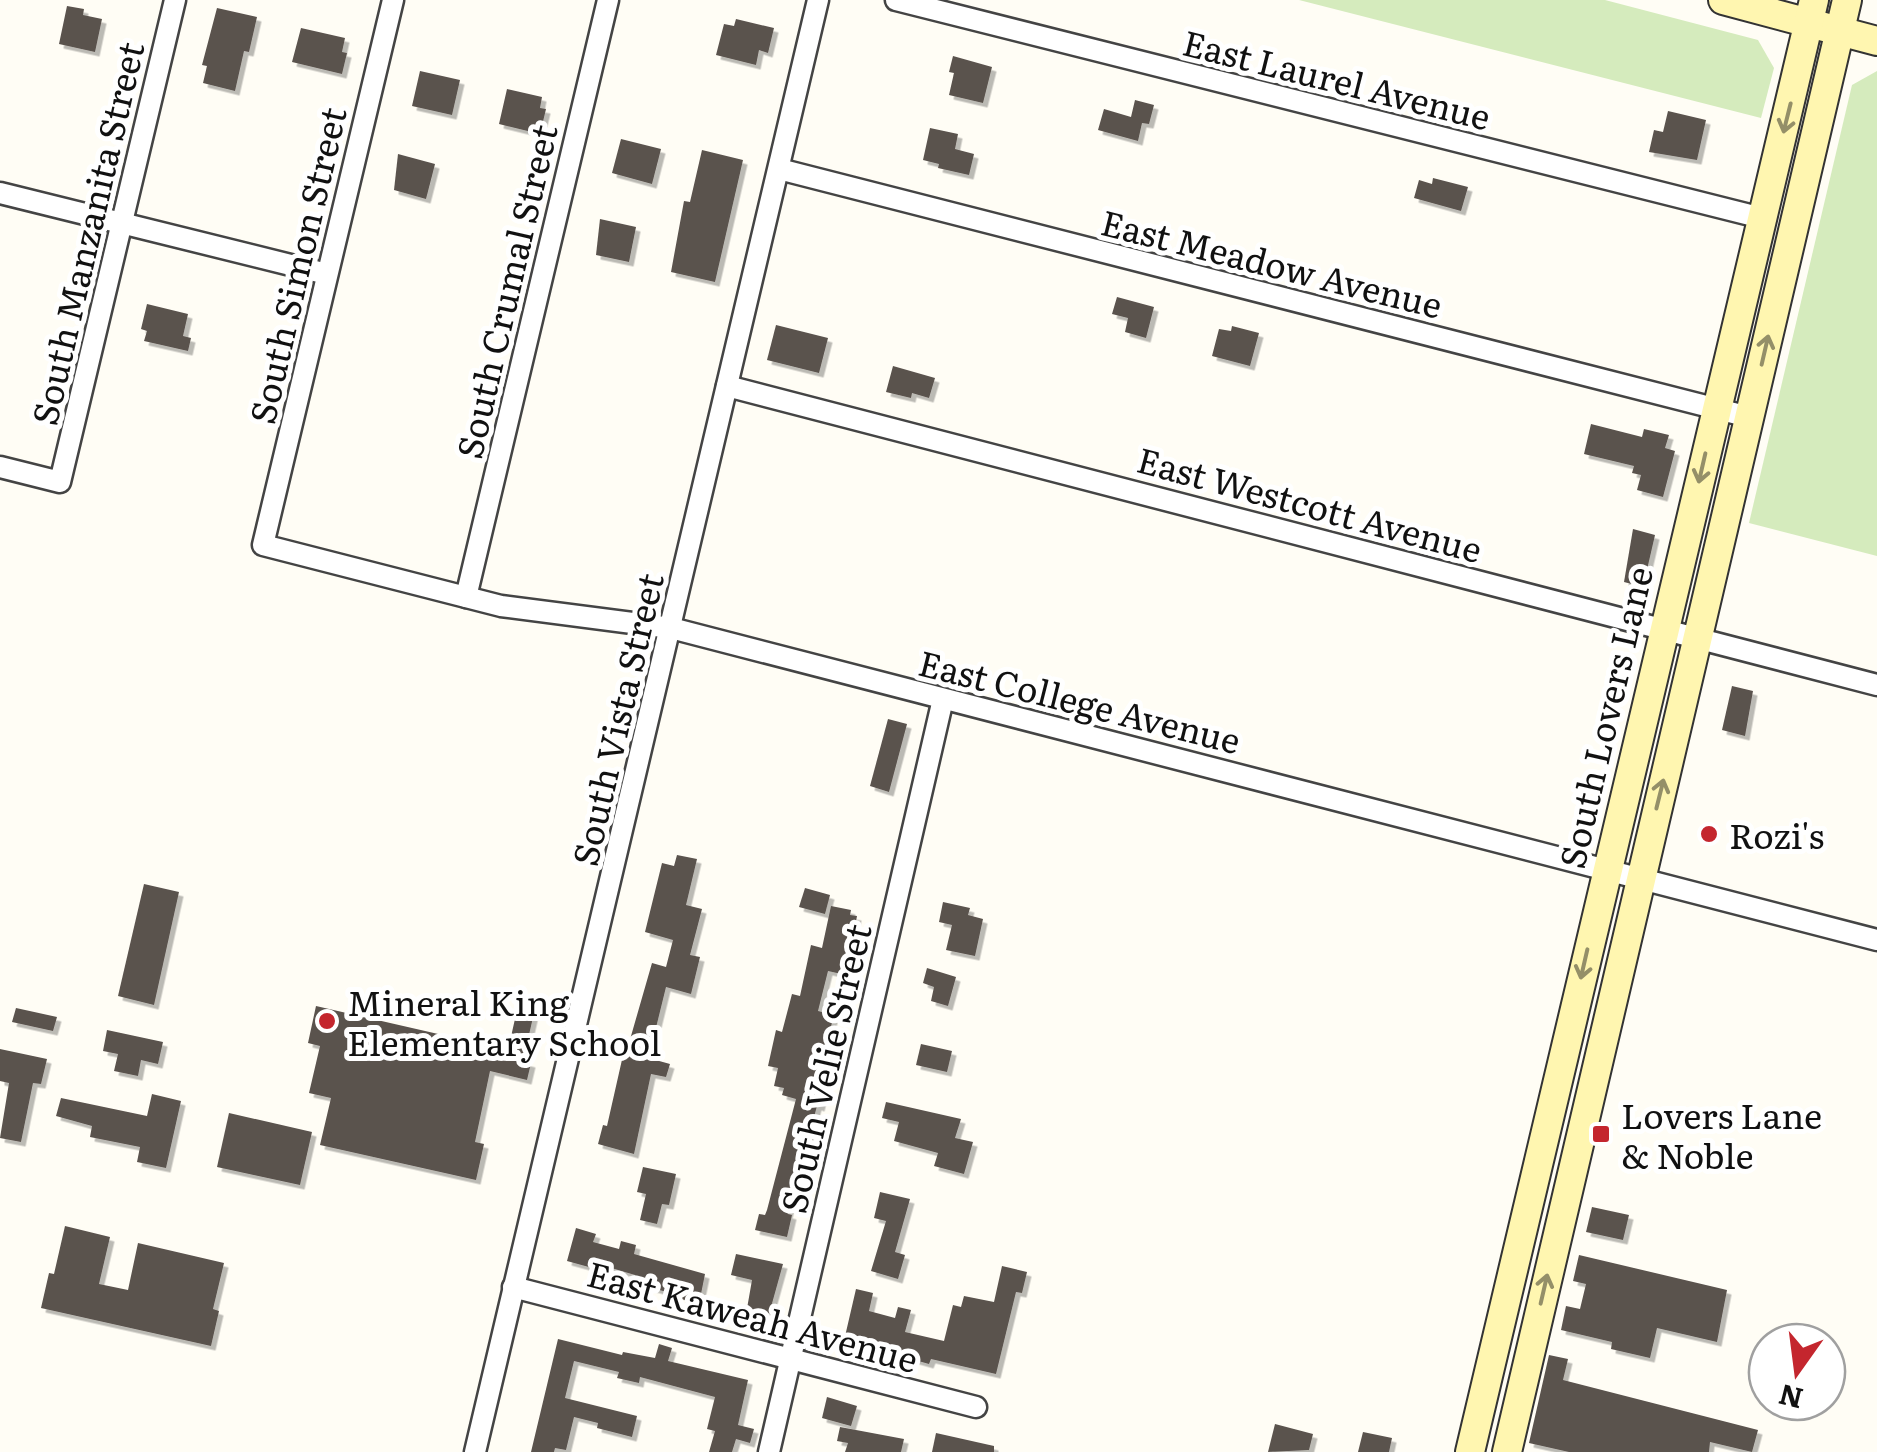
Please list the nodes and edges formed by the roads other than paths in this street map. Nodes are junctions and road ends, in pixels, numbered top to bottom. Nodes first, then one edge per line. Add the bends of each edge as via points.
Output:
1 (175, 0) edge
2 (393, 0) edge
3 (608, 0) edge
4 (818, 0) edge
5 (896, 0) edge
6 (1722, 0) edge
7 (1846, 0) edge
8 (1811, 11) edge
9 (1840, 31) junction
10 (1877, 40) edge
11 (779, 169) junction
12 (0, 193) edge
13 (1762, 218) junction
14 (122, 223) junction
15 (327, 274) junction
16 (727, 386) junction
17 (1716, 409) junction
18 (1749, 417) junction
19 (0, 467) edge
20 (262, 544) joint
21 (466, 597) junction
22 (671, 628) junction
23 (1664, 629) junction
24 (1697, 637) junction
25 (1877, 684) edge
26 (943, 699) junction
27 (1606, 870) junction
28 (1639, 879) junction
29 (1877, 940) edge
30 (513, 1287) junction
31 (790, 1360) junction
32 (976, 1406) dead end
33 (1488, 1448) edge
34 (475, 1452) edge
35 (769, 1452) edge

1 - 14 street, South Manzanita Street
2 - 15 street, South Simon Street
3 - 21 street, South Crumal Street
4 - 11 street, South Vista Street
5 - 13 street, East Laurel Avenue
6 - 8 main road
7 - 9 main road, South Lovers Lane
8 - 9 main road
8 -> 13 main road, South Lovers Lane
9 - 10 main road
18 -> 9 main road, South Lovers Lane
11 - 16 street, South Vista Street
11 - 17 street, East Meadow Avenue
12 - 14 street
13 - 17 main road, South Lovers Lane
14 - 15 street
14 - 19 street, South Manzanita Street via 60,482
15 - 20 street, South Simon Street
16 - 22 street, South Vista Street
16 - 23 street, East Westcott Avenue
17 - 18 street, East Meadow Avenue
17 -> 23 main road, South Lovers Lane
18 - 24 main road, South Lovers Lane
20 - 21 street, East College Avenue
21 - 22 street, East College Avenue
22 - 26 street, East College Avenue
22 - 30 street, South Vista Street
23 - 24 street, East Westcott Avenue
23 - 27 main road, South Lovers Lane
24 - 25 street, East Westcott Avenue
28 -> 24 main road, South Lovers Lane
26 - 27 street, East College Avenue
26 - 31 street, South Velie Street
27 - 28 street, East College Avenue
27 -> 33 main road, South Lovers Lane via 1514,1271 1516,1329 1497,1439
28 - 29 street, East College Avenue
33 -> 28 main road, South Lovers Lane
30 - 31 street, East Kaweah Avenue
30 - 34 street, South Vista Street
31 - 32 street, East Kaweah Avenue
31 - 35 street, South Velie Street

